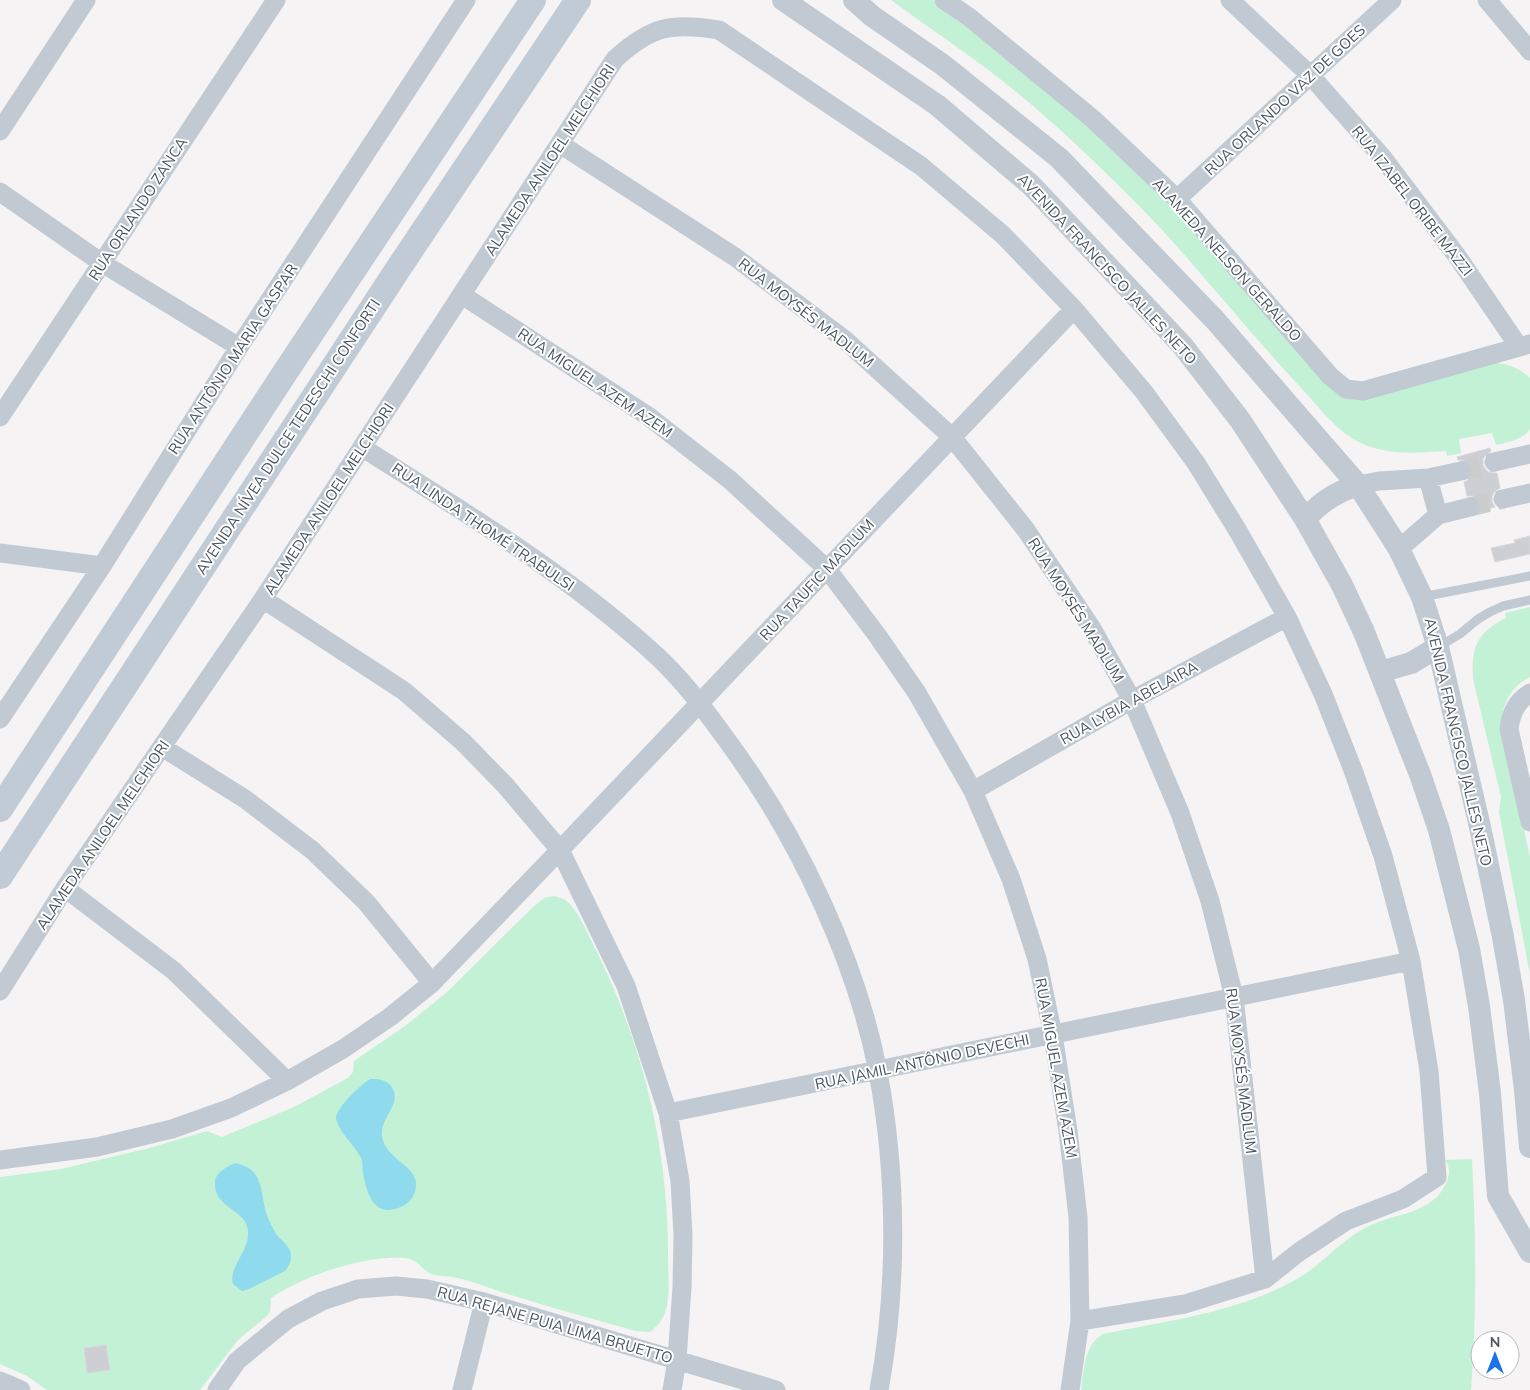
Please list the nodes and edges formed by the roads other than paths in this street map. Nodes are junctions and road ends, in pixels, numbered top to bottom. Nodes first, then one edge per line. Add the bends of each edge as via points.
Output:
1 (86, 0) edge
2 (276, 0) edge
3 (466, 0) edge
4 (533, 0) edge
5 (578, 0) edge
6 (783, 0) edge
7 (854, 0) edge
8 (944, 0) edge
9 (1230, 0) edge
10 (1392, 0) edge
11 (1487, 0) edge
12 (451, 8) edge
13 (1530, 51) edge
14 (1311, 76) junction
15 (0, 132) edge
16 (560, 144) junction
17 (0, 192) edge
18 (1177, 199) junction
19 (102, 263) junction
20 (462, 295) junction
21 (1074, 309) junction
22 (1525, 346) edge
23 (239, 347) junction
24 (0, 417) edge
25 (952, 437) junction
26 (363, 448) junction
27 (1530, 454) edge
28 (1494, 462) tunnel mouth
29 (1460, 470) tunnel mouth
30 (1428, 478) junction
31 (1358, 486) junction
32 (1530, 493) edge
33 (1503, 499) tunnel mouth
34 (1470, 507) tunnel mouth
35 (1438, 515) junction
36 (1305, 519) junction
37 (1399, 549) junction
38 (0, 553) edge
39 (102, 566) junction
40 (827, 569) junction
41 (1530, 576) edge
42 (1422, 597) junction
43 (263, 600) junction
44 (1530, 600) edge
45 (1287, 618) junction
46 (1438, 647) junction
47 (1380, 672) junction
48 (1132, 700) junction
49 (1523, 700) edge
50 (700, 703) junction
51 (0, 719) edge
52 (49, 735) junction
53 (162, 748) junction
54 (1462, 748) junction
55 (80, 754) junction
56 (1478, 770) dead end
57 (973, 791) junction
58 (0, 809) edge
59 (1530, 822) edge
60 (560, 850) junction
61 (0, 876) edge
62 (65, 888) junction
63 (1411, 961) junction
64 (432, 983) junction
65 (0, 991) edge
66 (1234, 998) junction
67 (1053, 1035) junction
68 (878, 1071) junction
69 (287, 1081) junction
70 (668, 1113) junction
71 (1530, 1147) edge
72 (0, 1160) edge
73 (1519, 1214) edge
74 (1530, 1252) edge
75 (1265, 1278) junction
76 (484, 1302) junction
77 (1080, 1321) junction
78 (677, 1360) junction
79 (0, 1381) edge
80 (21, 1390) edge
81 (217, 1390) edge
82 (462, 1390) edge
83 (672, 1390) edge
84 (776, 1390) edge
85 (878, 1390) edge
86 (1070, 1390) edge

1 - 15 street
2 - 19 street, RUA ORLANDO ZANCA
3 - 12 street, RUA ANTÔNIO MARIA GASPAR
4 - 52 main road
5 - 55 main road, AVENIDA NÍVEA DULCE TEDESCHI CONFORTI
6 - 36 street, AVENIDA FRANCISCO JALLES NETO via 937,105 1031,185 1182,345 1240,420
7 - 31 street, AVENIDA FRANCISCO JALLES NETO via 943,65 1059,158 1216,320
8 - 18 street, ALAMEDA NELSON GERALDO via 1094,119
9 - 14 street, RUA IZABEL ORIBE MAZZI
10 - 14 street, RUA ORLANDO VAZ DE GOES
11 - 13 street
12 - 23 street, RUA ANTÔNIO MARIA GASPAR
14 - 18 street, RUA ORLANDO VAZ DE GOES
14 - 22 street, RUA IZABEL ORIBE MAZZI via 1383,158
16 - 20 street, ALAMEDA ANILOEL MELCHIORI
16 - 21 street, ALAMEDA ANILOEL MELCHIORI via 615,59 630,45 650,33 672,27 719,30 921,166 1003,235
16 - 25 street, RUA MOYSÉS MADLUM via 735,257 844,339
17 - 19 street
18 - 22 street, ALAMEDA NELSON GERALDO via 1330,376 1346,389 1362,391
19 - 23 street
19 - 24 street, RUA ORLANDO ZANCA
20 - 26 street, ALAMEDA ANILOEL MELCHIORI
20 - 40 street, RUA MIGUEL AZEM AZEM via 648,416 730,480
21 - 25 street, RUA TAUFIC MADLUM
21 - 45 street, ALAMEDA ANILOEL MELCHIORI via 1144,392 1196,463
23 - 39 street, RUA ANTÔNIO MARIA GASPAR
25 - 40 street, RUA TAUFIC MADLUM
25 - 48 street, RUA MOYSÉS MADLUM via 1026,530 1091,627
26 - 43 street, ALAMEDA ANILOEL MELCHIORI
26 - 50 street, RUA LINDA THOMÉ TRABULSI via 503,537 580,592 650,649
27 - 28 street
29 - 30 street
30 - 31 street via 1379,481
30 - 35 street
31 - 36 street via 1329,498
31 - 37 street, AVENIDA FRANCISCO JALLES NETO
32 - 33 street
34 - 35 street
35 - 37 street
36 - 47 street, AVENIDA FRANCISCO JALLES NETO via 1342,585
37 - 42 street, AVENIDA FRANCISCO JALLES NETO
38 - 39 street
39 - 51 street, RUA ANTÔNIO MARIA GASPAR
40 - 50 street, RUA TAUFIC MADLUM
40 - 57 street, RUA MIGUEL AZEM AZEM via 917,693
41 - 42 lane
42 - 46 street, AVENIDA FRANCISCO JALLES NETO
43 - 53 street, ALAMEDA ANILOEL MELCHIORI
43 - 60 street via 404,691 463,742 505,785
44 - 46 lane via 1503,606 1478,618
45 - 48 street, RUA LYBIA ABELAIRA
45 - 63 street, ALAMEDA ANILOEL MELCHIORI via 1323,694 1353,770 1382,856
46 - 47 street via 1411,663
46 - 54 street, AVENIDA FRANCISCO JALLES NETO
47 - 73 street, AVENIDA FRANCISCO JALLES NETO via 1439,830 1480,1006 1498,1196
48 - 57 street, RUA LYBIA ABELAIRA
48 - 66 street, RUA MOYSÉS MADLUM via 1180,813 1210,901
49 - 59 street via 1511,714 1509,729
50 - 60 street, RUA TAUFIC MADLUM
50 - 68 street, RUA LINDA THOMÉ TRABULSI via 757,782 801,860 837,936 860,1002
52 - 55 main road
52 - 58 main road
53 - 62 street, ALAMEDA ANILOEL MELCHIORI
53 - 64 street via 245,800 312,850 366,902
54 - 56 lane
54 - 71 street, AVENIDA FRANCISCO JALLES NETO via 1482,812 1514,1000
55 - 61 main road, AVENIDA NÍVEA DULCE TEDESCHI CONFORTI
57 - 67 street, RUA MIGUEL AZEM AZEM via 1011,879 1037,959
60 - 64 street, RUA TAUFIC MADLUM
60 - 70 street via 626,986
62 - 65 street, ALAMEDA ANILOEL MELCHIORI
62 - 69 street via 174,971
63 - 66 street, RUA JAMIL ANTÔNIO DEVECHI
63 - 75 street, ALAMEDA ANILOEL MELCHIORI via 1428,1071 1437,1177 1403,1199 1346,1221
64 - 69 street, RUA TAUFIC MADLUM via 343,1049
66 - 67 street, RUA JAMIL ANTÔNIO DEVECHI
66 - 75 street, RUA MOYSÉS MADLUM
67 - 68 street, RUA JAMIL ANTÔNIO DEVECHI
67 - 77 street, RUA MIGUEL AZEM AZEM via 1078,1216
68 - 70 street, RUA JAMIL ANTÔNIO DEVECHI
68 - 85 street, RUA LINDA THOMÉ TRABULSI via 893,1219 890,1304
69 - 72 street, RUA TAUFIC MADLUM via 231,1108 172,1129 97,1147
70 - 78 street via 680,1181 683,1235
73 - 74 street, AVENIDA FRANCISCO JALLES NETO
75 - 77 street via 1185,1304
76 - 78 street, RUA REJANE PUIA LIMA BRUETTO
76 - 81 street, RUA REJANE PUIA LIMA BRUETTO via 427,1289 396,1286 358,1289 322,1301 288,1319 237,1361
76 - 82 street
77 - 86 street, RUA MIGUEL AZEM AZEM
78 - 83 street
78 - 84 street, RUA REJANE PUIA LIMA BRUETTO
79 - 80 street

